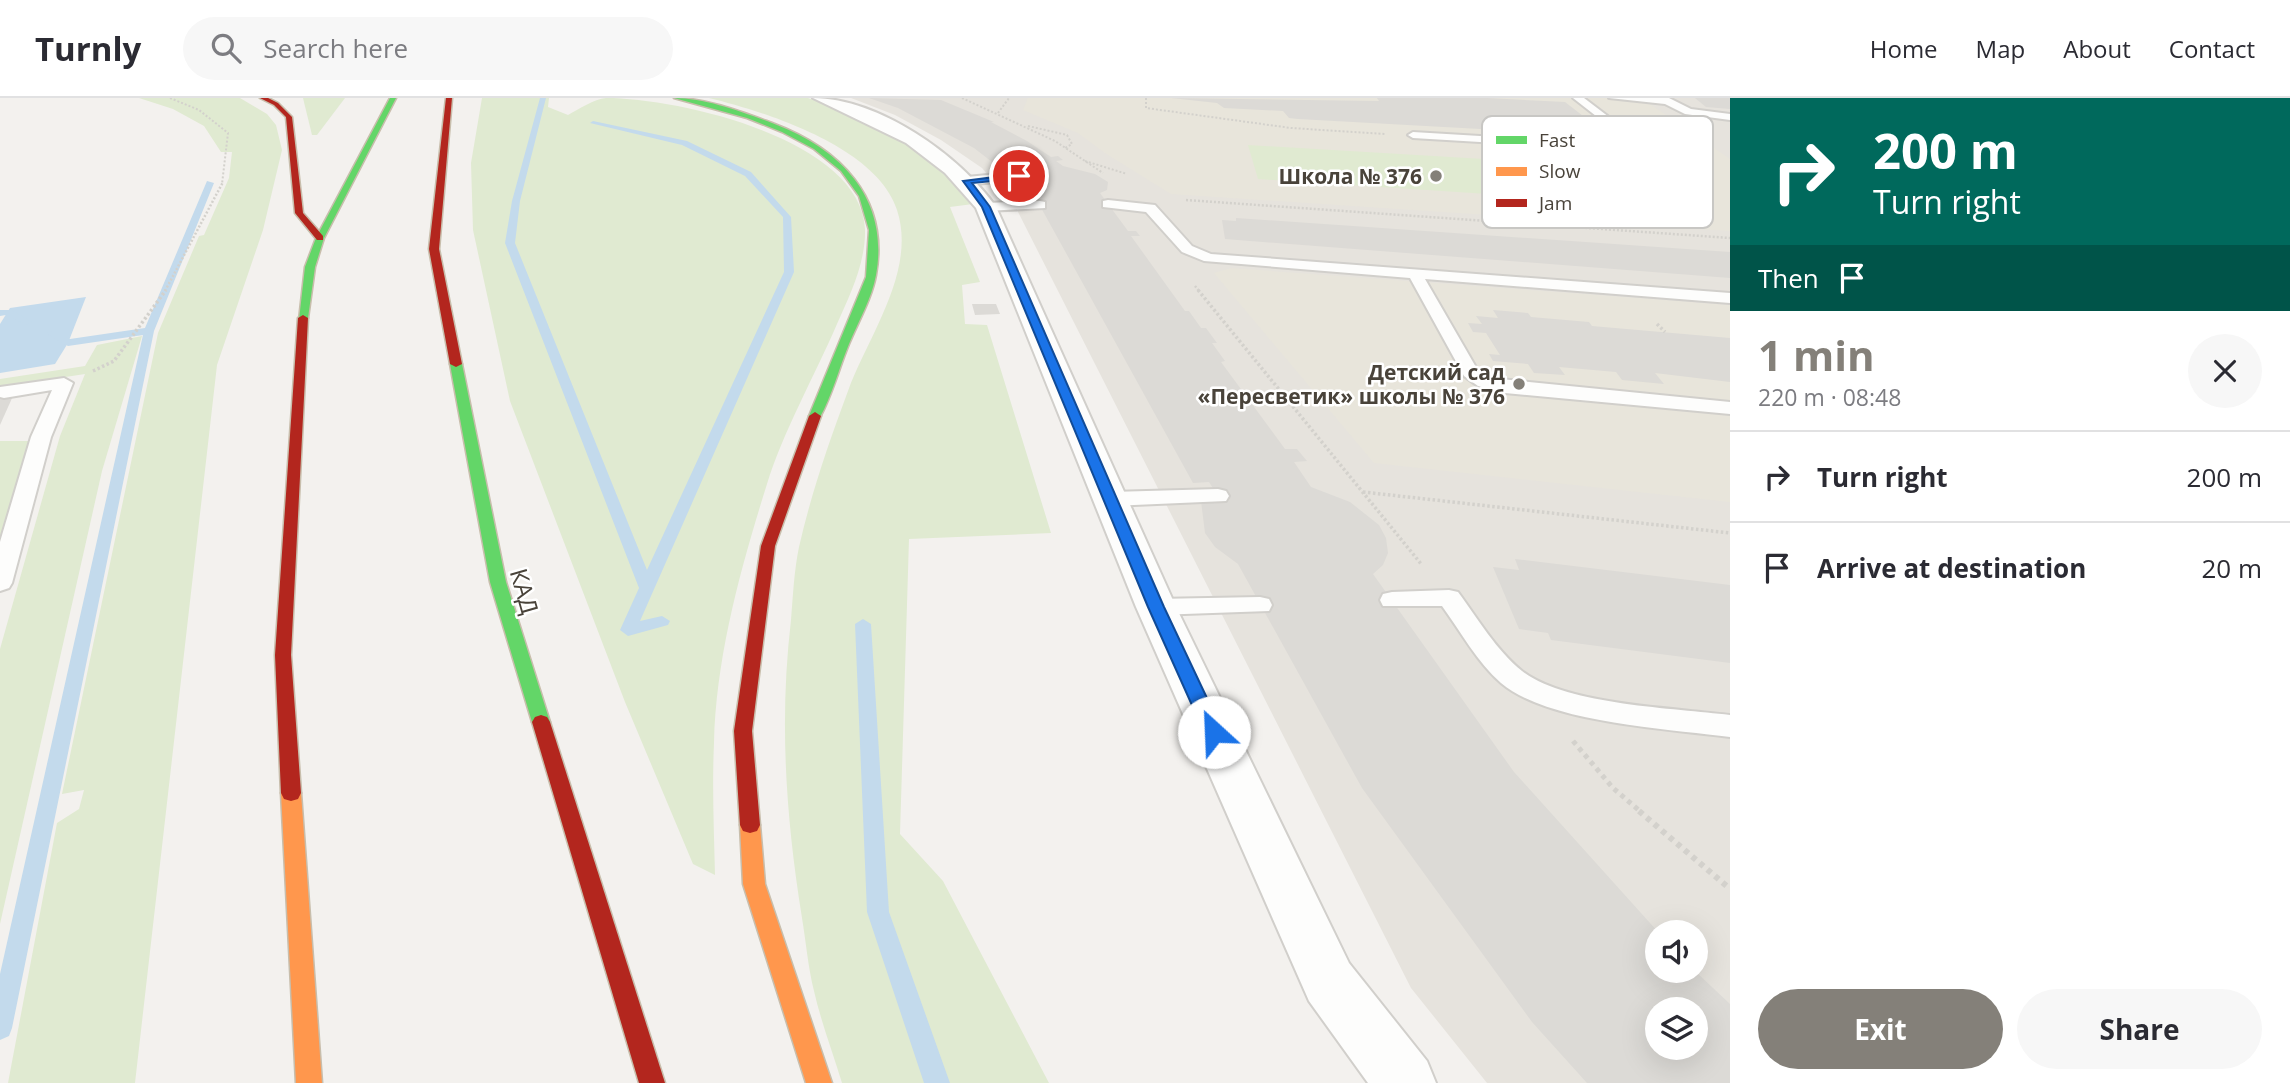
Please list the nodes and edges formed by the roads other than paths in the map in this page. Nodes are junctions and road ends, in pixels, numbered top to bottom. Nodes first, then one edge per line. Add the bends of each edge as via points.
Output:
1 (263, 98) edge
2 (393, 98) edge
3 (449, 98) edge
4 (677, 98) edge
5 (821, 98) edge
6 (1578, 98) edge
7 (1614, 98) edge
8 (1662, 99) edge
9 (1602, 116) edge
10 (1730, 117) edge
11 (1413, 135) road end
12 (1482, 139) edge
13 (1019, 176) dead end
14 (976, 194) junction
15 (1108, 204) dead end
16 (1040, 205) dead end
17 (320, 238) junction
18 (1419, 281) junction
19 (1730, 298) edge
20 (1730, 313) edge
21 (4, 392) dead end
22 (1730, 408) edge
23 (1219, 496) dead end
24 (1111, 499) junction
25 (0, 583) edge
26 (1392, 600) dead end
27 (1260, 605) dead end
28 (1156, 607) junction
29 (1730, 726) edge
30 (309, 1083) edge
31 (652, 1083) edge
32 (819, 1083) edge
33 (1405, 1083) edge

1 - 17 highway via 289,117 299,213
2 - 17 highway
3 - 31 highway, КАД via 434,250 495,569
4 - 32 highway via 774,126 815,147 841,165 860,187 876,230 872,274 768,546 743,731 754,884
5 - 14 street via 897,129 937,154
6 - 9 lane
7 - 8 lane
8 - 10 lane via 1689,112
11 - 12 lane
13 - 14 lane
14 - 16 lane
14 - 24 street
15 - 18 lane via 1150,208 1187,249 1201,256
17 - 30 highway via 310,267 299,350 283,655
18 - 19 lane
18 - 20 lane
18 - 22 lane via 1470,372 1484,382
21 - 25 lane via 64,383 41,437
23 - 24 lane
24 - 28 street
26 - 29 lane via 1449,598 1507,671 1524,685 1578,704
27 - 28 lane
28 - 33 street via 1329,982

